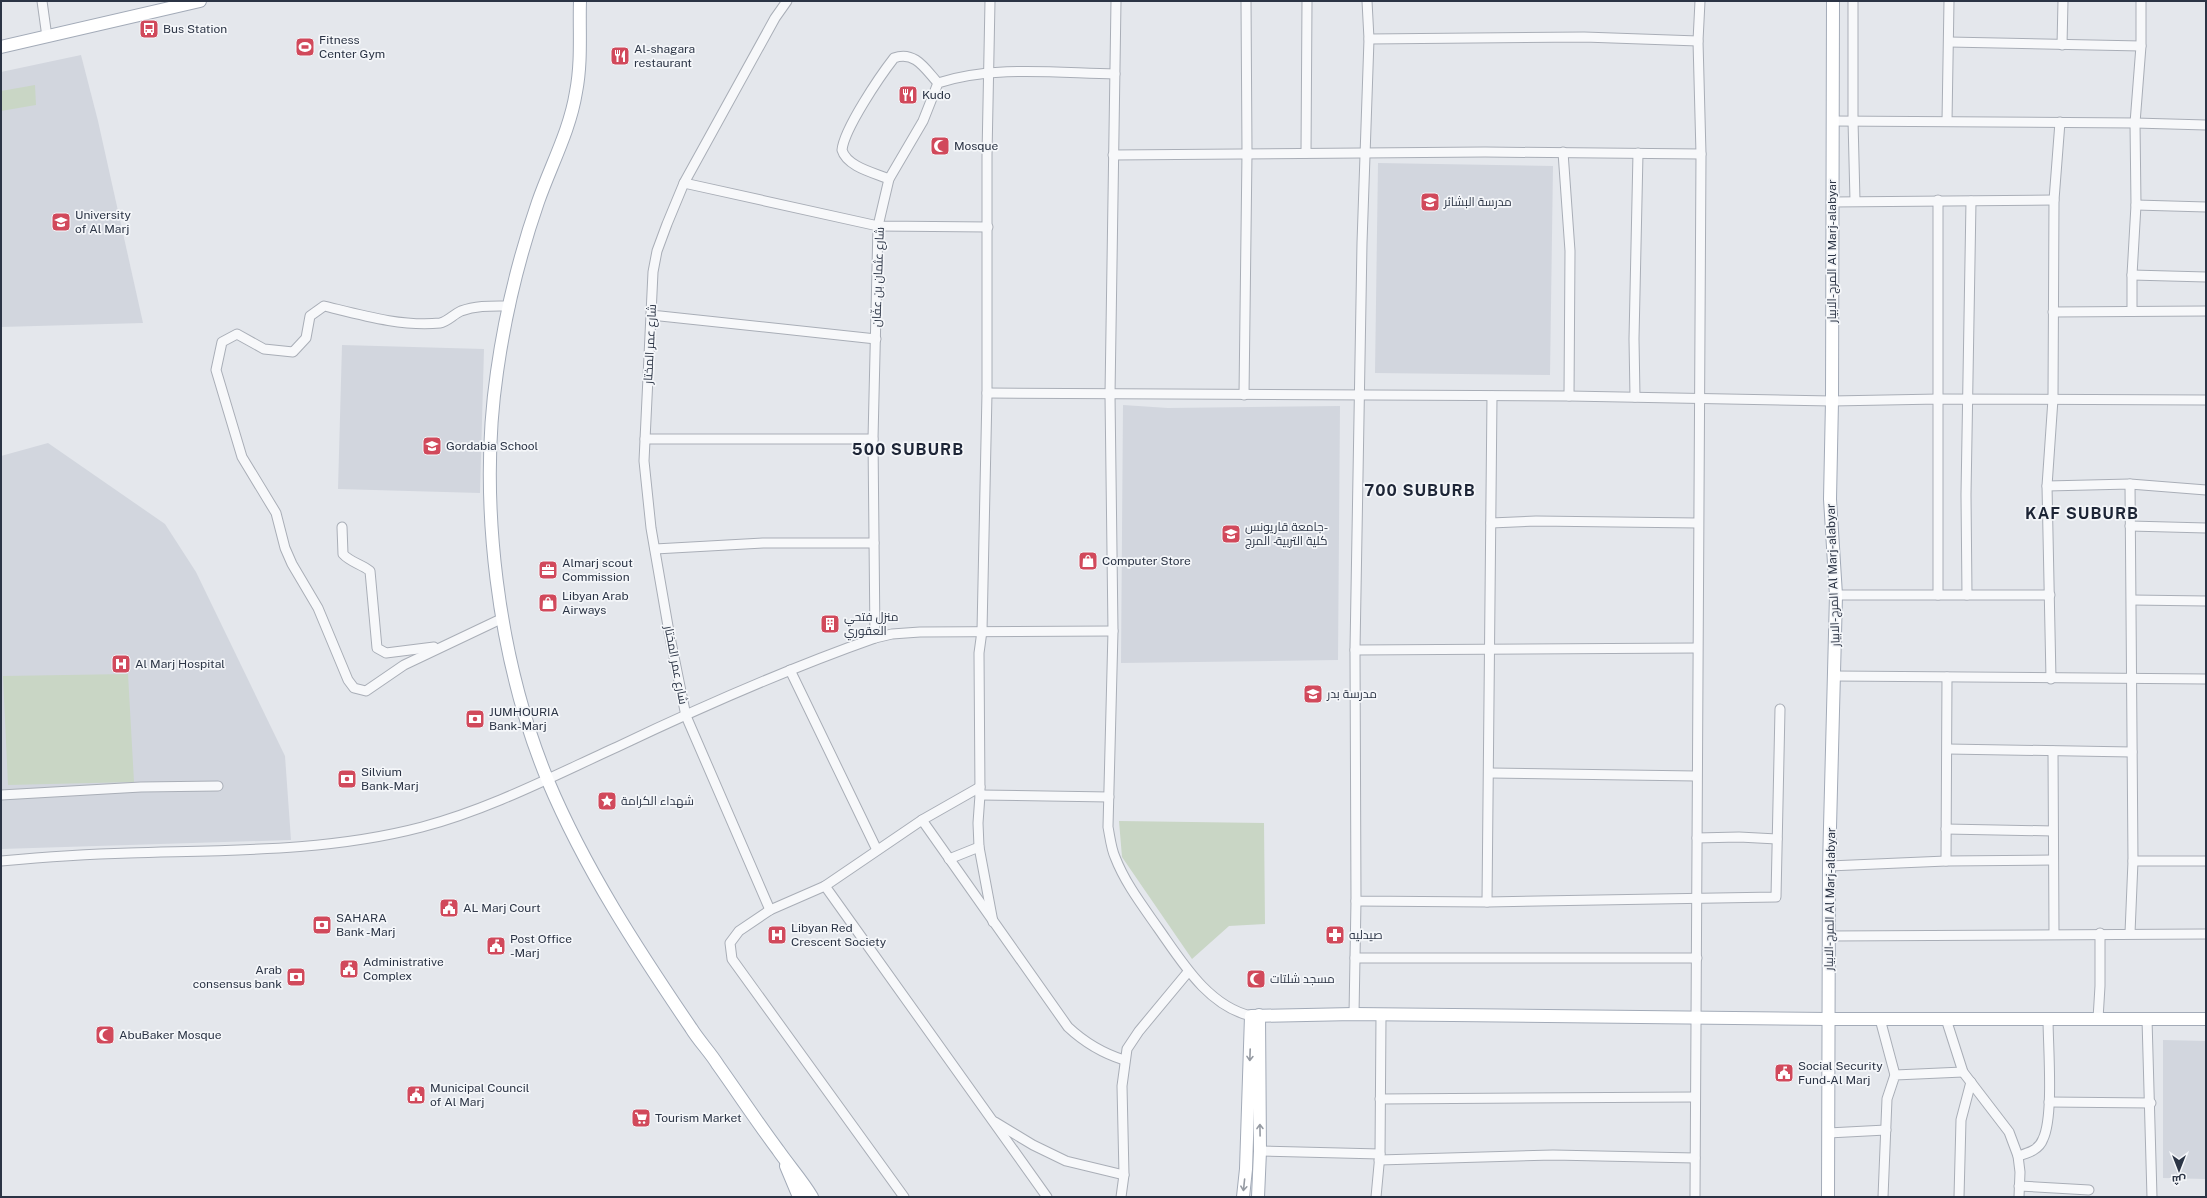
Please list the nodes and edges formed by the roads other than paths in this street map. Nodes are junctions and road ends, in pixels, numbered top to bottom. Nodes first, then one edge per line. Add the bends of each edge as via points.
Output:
1 (42, 1) edge
2 (200, 1) edge
3 (580, 1) edge
4 (787, 1) edge
5 (990, 1) edge
6 (1116, 1) edge
7 (1246, 1) edge
8 (1307, 1) edge
9 (1367, 1) edge
10 (1700, 1) edge
11 (1833, 1) edge
12 (1853, 1) edge
13 (1948, 1) edge
14 (2063, 1) edge
15 (2141, 1) edge
16 (47, 37) junction
17 (1369, 38) junction
18 (1698, 41) junction
19 (1949, 42) junction
20 (2062, 45) junction
21 (2141, 46) junction
22 (1, 47) edge
23 (990, 72) junction
24 (1115, 74) junction
25 (938, 83) junction
26 (1853, 120) junction
27 (1832, 121) junction
28 (1947, 121) junction
29 (2060, 122) junction
30 (2135, 123) junction
31 (2206, 125) edge
32 (1563, 152) junction
33 (1247, 153) junction
34 (1306, 153) junction
35 (1366, 153) junction
36 (1638, 153) junction
37 (1701, 154) junction
38 (1114, 155) junction
39 (889, 179) junction
40 (684, 183) junction
41 (1938, 200) junction
42 (2054, 200) junction
43 (1855, 201) junction
44 (1970, 201) junction
45 (1832, 202) junction
46 (2136, 205) junction
47 (2206, 207) edge
48 (878, 226) junction
49 (988, 227) junction
50 (2132, 275) junction
51 (2206, 277) edge
52 (510, 306) junction
53 (2132, 311) junction
54 (2206, 311) edge
55 (2053, 312) junction
56 (651, 315) junction
57 (876, 339) junction
58 (987, 393) junction
59 (1110, 395) junction
60 (1244, 395) junction
61 (1360, 395) junction
62 (1492, 396) junction
63 (1569, 396) junction
64 (1635, 397) junction
65 (1698, 398) junction
66 (1938, 399) junction
67 (1968, 399) junction
68 (2053, 399) junction
69 (2206, 400) edge
70 (1832, 401) junction
71 (645, 439) junction
72 (873, 439) junction
73 (2130, 484) junction
74 (2047, 486) junction
75 (2206, 490) edge
76 (1491, 523) junction
77 (1697, 523) junction
78 (2130, 526) junction
79 (342, 527) dead end
80 (2206, 528) edge
81 (874, 543) junction
82 (655, 550) junction
83 (1836, 594) junction
84 (1938, 595) junction
85 (1967, 595) junction
86 (2050, 595) junction
87 (2132, 600) junction
88 (2206, 600) edge
89 (503, 618) junction
90 (982, 631) junction
91 (1113, 631) junction
92 (875, 638) junction
93 (440, 647) junction
94 (1697, 648) junction
95 (1490, 649) junction
96 (1355, 650) junction
97 (790, 670) junction
98 (1835, 676) junction
99 (1947, 677) junction
100 (2051, 679) junction
101 (2132, 679) junction
102 (2206, 679) edge
103 (1780, 709) dead end
104 (686, 716) junction
105 (1948, 749) junction
106 (2053, 751) junction
107 (2132, 752) junction
108 (1490, 773) junction
109 (1696, 776) junction
110 (548, 780) junction
111 (218, 786) dead end
112 (980, 791) junction
113 (1, 795) edge
114 (1109, 797) junction
115 (922, 820) junction
116 (1946, 829) junction
117 (2053, 831) junction
118 (1697, 838) junction
119 (1777, 839) junction
120 (979, 847) junction
121 (876, 850) junction
122 (949, 859) junction
123 (2053, 860) junction
124 (1, 861) edge
125 (1946, 861) junction
126 (2133, 861) junction
127 (2206, 861) edge
128 (1829, 866) junction
129 (825, 886) junction
130 (1697, 899) junction
131 (1356, 901) junction
132 (1487, 902) junction
133 (770, 910) junction
134 (993, 922) junction
135 (2130, 933) junction
136 (2054, 934) junction
137 (2100, 934) junction
138 (2206, 934) edge
139 (1829, 936) junction
140 (1355, 958) junction
141 (1697, 958) junction
142 (1188, 972) junction
143 (1354, 1014) junction
144 (1255, 1016) junction
145 (1381, 1016) junction
146 (1696, 1018) junction
147 (2048, 1018) junction
148 (1828, 1019) junction
149 (1880, 1019) junction
150 (1946, 1019) junction
151 (2098, 1019) junction
152 (2147, 1019) junction
153 (2206, 1019) edge
154 (1124, 1060) junction
155 (1963, 1072) junction
156 (1895, 1075) junction
157 (1971, 1082) junction
158 (1695, 1096) junction
159 (1380, 1099) junction
160 (2049, 1102) junction
161 (2151, 1103) junction
162 (992, 1120) junction
163 (1886, 1130) junction
164 (1828, 1133) junction
165 (1260, 1151) junction
166 (780, 1154) junction
167 (2018, 1156) junction
168 (1379, 1157) junction
169 (1695, 1158) junction
170 (1124, 1175) junction
171 (2019, 1186) junction
172 (2089, 1190) dead end
173 (799, 1197) edge
174 (812, 1197) edge
175 (904, 1197) edge
176 (1047, 1197) edge
177 (1122, 1197) edge
178 (1243, 1197) edge
179 (1258, 1197) edge
180 (1376, 1197) edge
181 (1695, 1197) edge
182 (1828, 1197) edge
183 (1883, 1197) edge
184 (1959, 1197) edge
185 (2019, 1197) edge
186 (2152, 1197) edge

1 - 16 street
2 - 16 main road
3 - 52 main road via 580,69 576,94 530,226
4 - 40 street, شارع عمر المختار
5 - 23 street
6 - 24 street
7 - 33 street
8 - 34 street
9 - 17 street
10 - 18 street
11 - 27 main road, المرج-الابيار Al Marj-alabyar
12 - 26 street
13 - 19 street
14 - 20 street
15 - 21 street
16 - 22 main road
17 - 18 street via 1584,37
17 - 35 street
18 - 37 street
19 - 20 street
19 - 28 street
20 - 21 street
21 - 30 street
23 - 24 street
23 - 25 street
23 - 49 street
24 - 38 street
25 - 39 street, شارع عثمان بن عفّان via 923,121
25 - 39 street via 915,58 894,58 877,81 846,136 842,150 847,159
26 - 27 street
26 - 28 street
26 - 43 street
27 - 45 main road, المرج-الابيار Al Marj-alabyar
28 - 29 street
29 - 30 street
29 - 42 street
30 - 31 street
30 - 46 street
32 - 35 street
32 - 36 street
32 - 63 street via 1570,251
33 - 34 street
33 - 38 street
33 - 60 street
34 - 35 street
35 - 61 street
36 - 37 street
36 - 64 street
37 - 65 street
38 - 59 street
39 - 48 street, شارع عثمان بن عفّان
40 - 48 street via 832,218
40 - 56 street, شارع عمر المختار via 657,251 653,272
41 - 43 street
41 - 44 street
41 - 66 street
42 - 44 street
42 - 55 street
43 - 45 street
44 - 67 street
45 - 70 main road, المرج-الابيار Al Marj-alabyar
46 - 47 street
46 - 50 street
48 - 49 street
48 - 57 street, شارع عثمان بن عفّان
49 - 58 street
50 - 51 street
50 - 53 street
52 - 89 main road via 497,371 491,449 494,555
52 - 93 street via 483,306 461,312 441,323 398,321 324,306 310,316 306,338 293,352 264,349 237,334 222,342 216,370 242,457 276,513 292,564 318,608 351,686 366,691 404,665
53 - 54 street
53 - 55 street
55 - 68 street
56 - 57 street
56 - 71 street, شارع عمر المختار
57 - 72 street, شارع عثمان بن عفّان
58 - 59 street
58 - 90 street
59 - 60 street
59 - 91 street
60 - 61 street
61 - 62 street
61 - 96 street
62 - 63 street
62 - 76 street
63 - 64 street
64 - 65 street
65 - 70 street
65 - 77 street
66 - 67 street
66 - 70 street
66 - 84 street
67 - 68 street
67 - 85 street
68 - 69 street
68 - 74 street
70 - 83 main road, المرج-الابيار Al Marj-alabyar via 1830,499
71 - 72 street
71 - 82 street, شارع عمر المختار via 647,496
72 - 81 street, شارع عثمان بن عفّان
73 - 74 street
73 - 75 street
73 - 78 street
74 - 86 street
76 - 77 street
76 - 95 street
77 - 94 street
78 - 80 street
78 - 87 street
79 - 93 street via 343,554 370,571 378,648 386,653
81 - 82 street via 763,543
81 - 92 street, شارع عثمان بن عفّان
82 - 104 street, شارع عمر المختار
83 - 84 street
83 - 98 main road, المرج-الابيار Al Marj-alabyar
84 - 85 street
85 - 86 street
86 - 100 street
87 - 88 street
87 - 101 street
89 - 93 street
89 - 110 main road via 523,708
90 - 91 street
90 - 92 street via 892,634
90 - 112 street via 979,652
91 - 114 street
92 - 97 street
94 - 95 street
94 - 109 street
95 - 96 street
95 - 108 street
96 - 131 street
97 - 104 street
97 - 121 street
98 - 99 street
98 - 128 main road, المرج-الابيار Al Marj-alabyar
99 - 100 street
99 - 105 street
100 - 101 street
101 - 102 street
101 - 107 street
103 - 119 street
104 - 110 street
104 - 133 street, شارع عمر المختار
105 - 106 street
105 - 116 street
106 - 107 street
106 - 117 street
107 - 126 street
108 - 109 street
108 - 132 street
109 - 118 street
110 - 124 street via 451,818 378,837 289,847 81,855
110 - 166 main road via 619,916 693,1032
111 - 113 street via 141,787
112 - 114 street
112 - 115 street
112 - 120 street
114 - 142 street via 1108,827 1114,856 1141,904
115 - 121 street
115 - 122 street
116 - 117 street
116 - 125 street
117 - 123 street
118 - 119 street
118 - 130 street
119 - 130 street via 1776,897
120 - 122 street
120 - 134 street
121 - 129 street
122 - 134 street
123 - 125 street
123 - 136 street
125 - 128 street
126 - 127 street
126 - 135 street
128 - 139 main road, المرج-الابيار Al Marj-alabyar
129 - 133 street
129 - 162 street
130 - 132 street
130 - 141 street
131 - 132 street
131 - 140 street
133 - 175 street via 734,935 730,943 732,959
134 - 154 street via 1068,1027 1081,1040
135 - 137 street
135 - 138 street
136 - 137 street
136 - 139 street
137 - 151 street
139 - 148 main road, المرج-الابيار Al Marj-alabyar
140 - 141 street
140 - 143 street
141 - 146 street
142 - 144 street via 1229,1008 1238,1013
142 - 154 street via 1139,1031
143 - 144 main road
143 - 145 main road
165 -> 144 main road
144 -> 178 main road
145 - 146 main road
145 - 159 street
146 - 148 main road
146 - 158 street
147 - 150 main road
147 - 151 main road
147 - 160 street
148 - 149 main road
148 - 164 main road, المرج-الابيار Al Marj-alabyar
149 - 150 main road
149 - 156 street
150 - 155 street
151 - 152 main road
152 - 153 main road
152 - 161 street
154 - 170 street
155 - 156 street
155 - 157 street
156 - 163 street via 1887,1099
157 - 167 street via 2009,1132
157 - 184 street via 1961,1120
158 - 159 street
158 - 169 street
159 - 168 street
160 - 161 street
160 - 167 street via 2048,1122 2043,1140 2033,1151
161 - 186 street
162 - 170 street via 1066,1161
162 - 176 street
163 - 164 street
163 - 183 street
164 - 182 main road, المرج-الابيار Al Marj-alabyar
165 - 168 street
165 - 179 main road
166 - 173 main road
166 - 174 main road
167 - 171 street
168 - 169 street via 1553,1155
168 - 180 street
169 - 181 street
170 - 177 street
171 - 172 street
171 - 185 street

